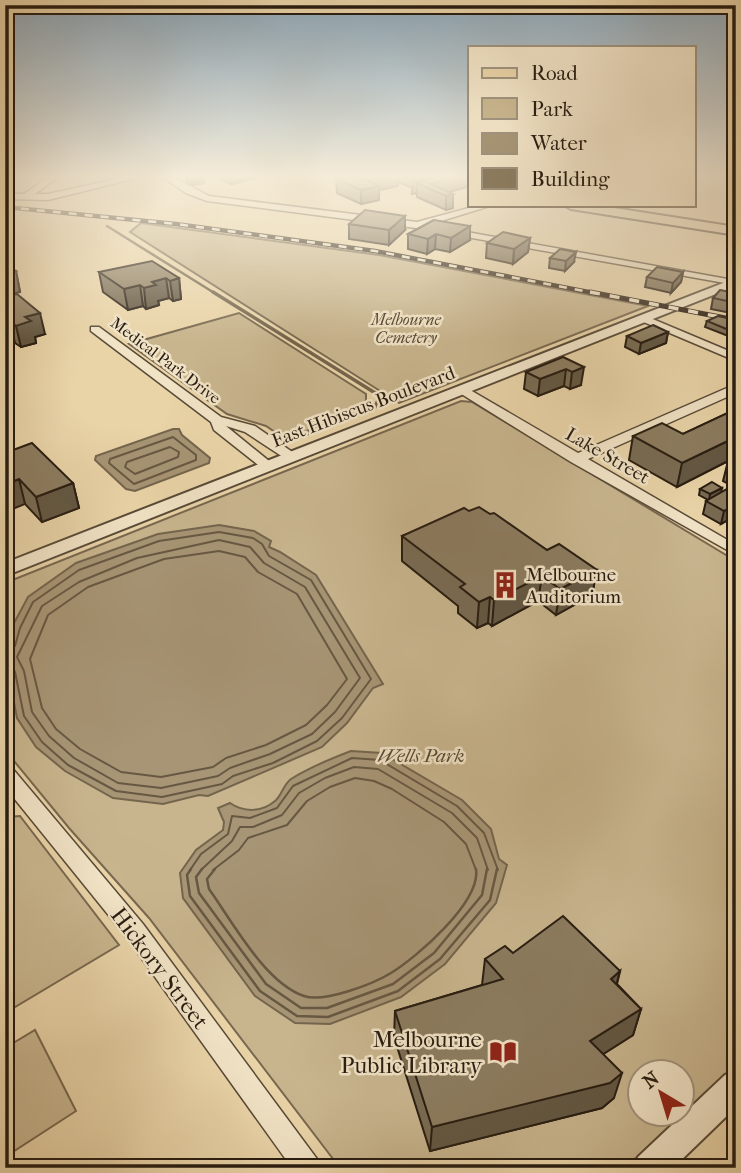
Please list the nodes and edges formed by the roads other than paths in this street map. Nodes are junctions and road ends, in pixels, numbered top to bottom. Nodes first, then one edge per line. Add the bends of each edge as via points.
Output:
1 (448, 231) edge
2 (734, 282) edge
3 (643, 318) junction
4 (95, 329) dead end
5 (732, 359) edge
6 (736, 388) edge
7 (461, 390) junction
8 (217, 420) junction
9 (291, 456) junction
10 (576, 460) junction
11 (267, 466) junction
12 (735, 550) edge
13 (5, 570) edge
14 (5, 773) edge
15 (736, 1086) edge
16 (308, 1168) edge
17 (649, 1168) edge

1 - 2 street
2 - 3 street, East Hibiscus Boulevard
3 - 5 street
3 - 7 street, East Hibiscus Boulevard
4 - 8 street, Medical Park Drive
6 - 10 street
7 - 9 street, East Hibiscus Boulevard
7 - 10 street, Lake Street
8 - 9 street, Medical Park Drive via 250,429
8 - 11 street, Medical Park Drive via 219,427
9 - 11 street, East Hibiscus Boulevard
10 - 12 street, Lake Street
11 - 13 street, East Hibiscus Boulevard
14 - 16 street, Hickory Street via 135,931
15 - 17 street

